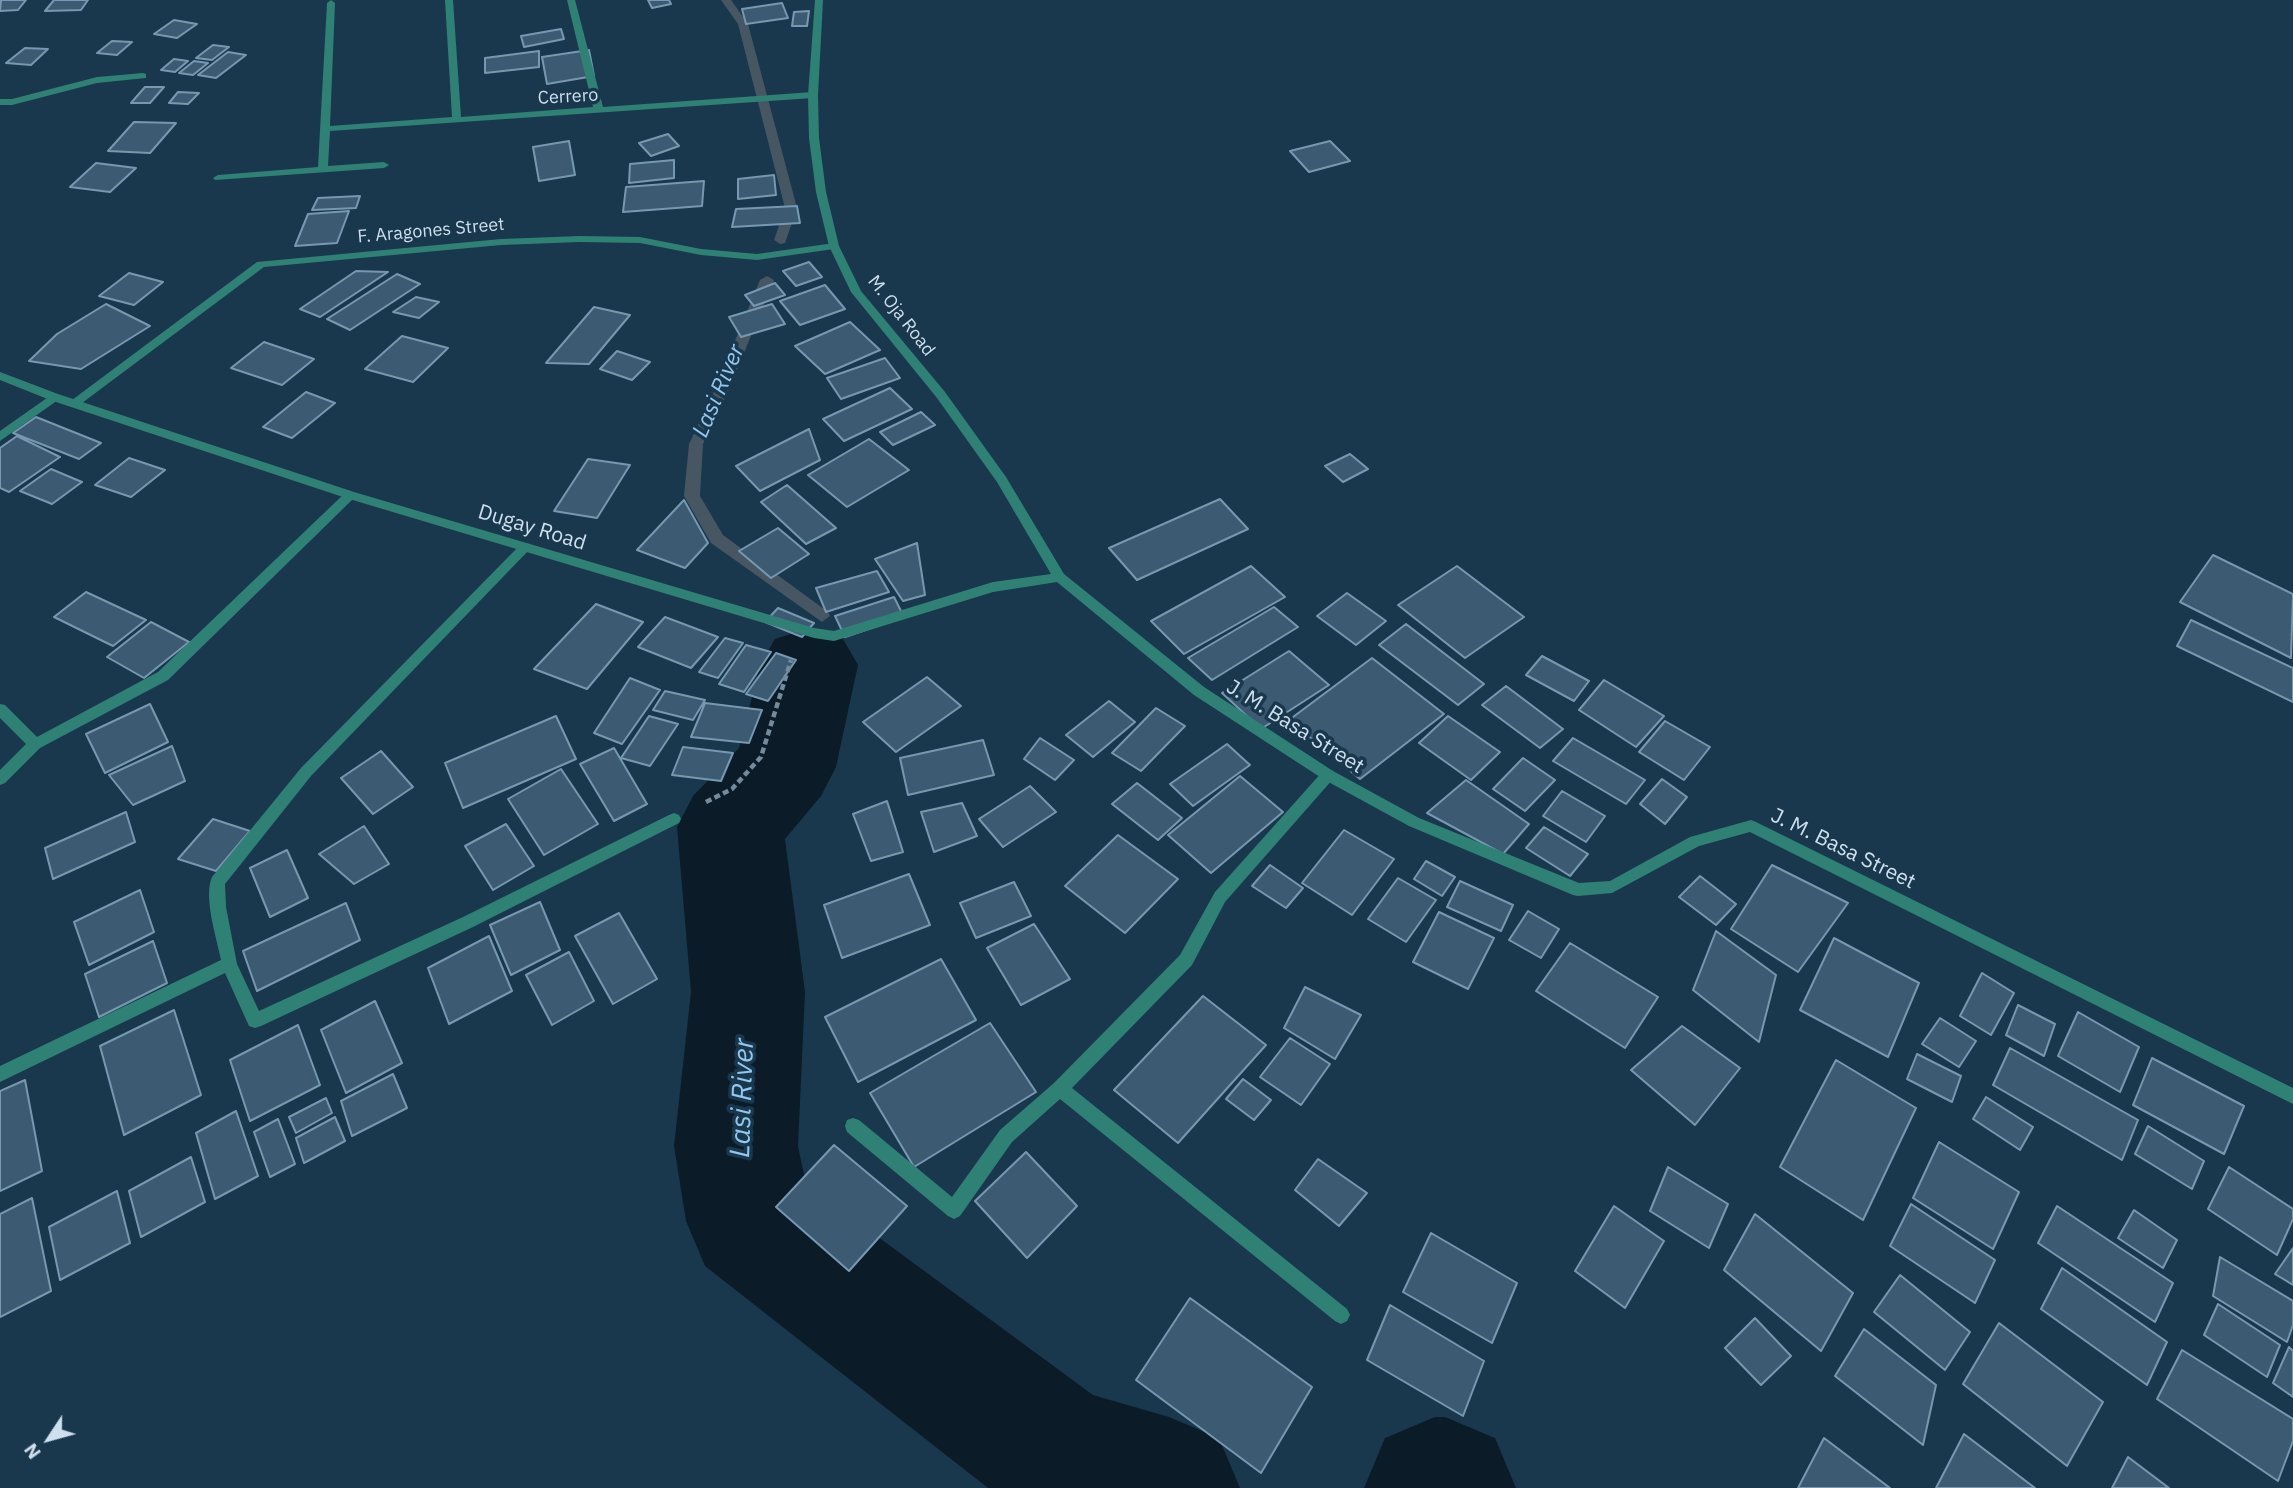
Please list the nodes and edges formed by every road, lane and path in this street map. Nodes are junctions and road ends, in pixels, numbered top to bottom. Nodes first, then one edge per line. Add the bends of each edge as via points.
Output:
1 (449, 0) edge
2 (571, 0) edge
3 (819, 0) edge
4 (331, 3) dead end
5 (143, 76) dead end
6 (813, 95) junction
7 (0, 102) edge
8 (599, 111) junction
9 (457, 120) junction
10 (324, 129) junction
11 (384, 165) dead end
12 (323, 170) junction
13 (218, 178) dead end
14 (834, 246) junction
15 (0, 376) edge
16 (54, 397) junction
17 (74, 403) junction
18 (0, 437) edge
19 (350, 495) junction
20 (525, 547) junction
21 (1059, 577) junction
22 (807, 631) junction
23 (0, 709) edge
24 (35, 744) junction
25 (1328, 775) junction
26 (0, 779) edge
27 (674, 819) joint
28 (229, 964) junction
29 (0, 1074) edge
30 (1060, 1089) junction
31 (2293, 1096) edge
32 (853, 1126) dead end
33 (1341, 1315) dead end

1 - 9 street
2 - 8 street
3 - 6 street, M. Oja Road
4 - 10 street
5 - 7 street via 97,80
6 - 8 street, Cerrero
6 - 14 street, M. Oja Road via 821,192
8 - 9 street, Cerrero
9 - 10 street, Cerrero
10 - 12 street
11 - 12 street
12 - 13 street
14 - 17 street, F. Aragones Street via 757,257 640,240 580,239 261,264
14 - 21 street, M. Oja Road via 856,292 941,395 1002,480
15 - 16 street, Dugay Road
16 - 17 street, Dugay Road
16 - 18 street
17 - 19 street, Dugay Road
19 - 20 street, Dugay Road
19 - 24 street via 163,676
20 - 22 street, Dugay Road
20 - 28 street via 306,772 217,882
21 - 22 street, Dugay Road via 993,587 834,636
21 - 25 street, J. M. Basa Street via 1199,691
22 - 27 path via 761,757 732,789
23 - 24 street
24 - 26 street
25 - 30 street via 1220,897 1186,960
25 - 31 street, J. M. Basa Street via 1414,822 1578,890 1612,887 1695,841 1751,827
27 - 28 street via 256,1021
28 - 29 street
30 - 32 street via 1006,1136 954,1210
30 - 33 street

